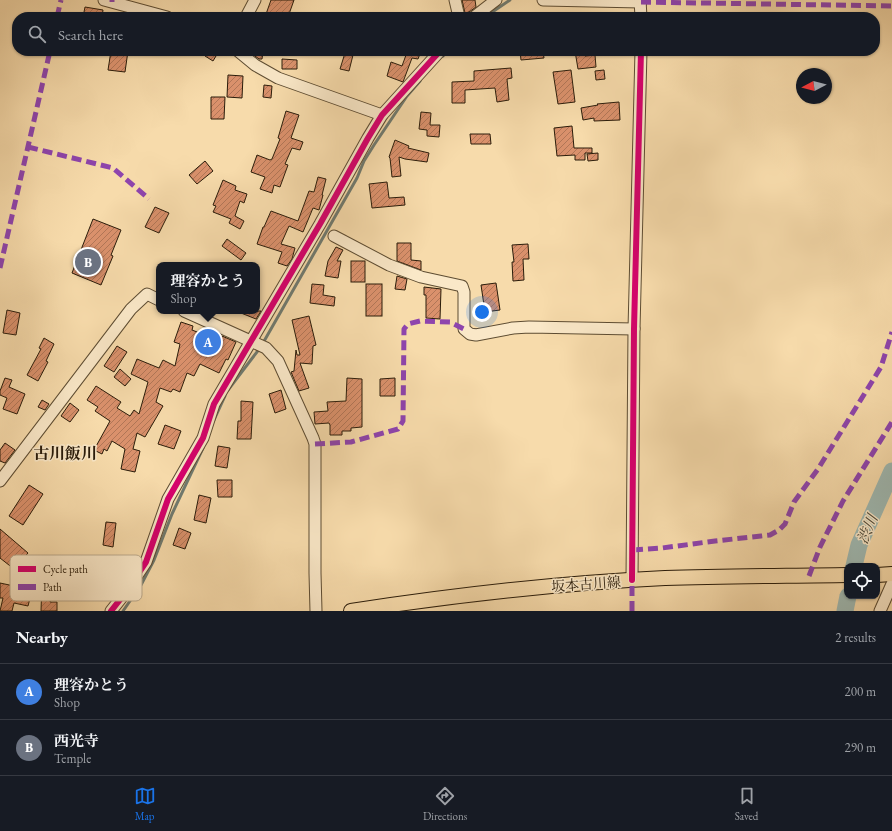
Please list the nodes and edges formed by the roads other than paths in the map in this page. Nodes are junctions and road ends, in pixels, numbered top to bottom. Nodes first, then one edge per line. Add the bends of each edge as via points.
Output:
1 (104, 0) edge
2 (255, 0) edge
3 (455, 0) edge
4 (496, 0) edge
5 (543, 0) edge
6 (641, 1) edge
7 (148, 12) edge
8 (249, 12) edge
9 (458, 12) edge
10 (480, 12) edge
11 (641, 12) edge
12 (244, 56) edge
13 (435, 56) edge
14 (641, 56) edge
15 (382, 115) junction
16 (334, 236) dead end
17 (156, 298) edge
18 (190, 314) edge
19 (634, 329) junction
20 (251, 342) junction
21 (0, 481) edge
22 (142, 568) edge
23 (844, 575) edge
24 (887, 577) edge
25 (632, 580) junction
26 (119, 601) edge
27 (111, 611) edge
28 (316, 611) edge
29 (351, 611) edge
30 (880, 611) edge

1 - 7 street
2 - 8 street
3 - 9 street
4 - 10 street
5 - 6 street
6 - 11 street
12 - 15 street via 278,78
13 - 15 street
14 - 19 street
15 - 20 street
16 - 19 street via 389,265 421,277 462,286 464,329 470,334 528,327
17 - 21 street via 147,294 131,309
18 - 20 street
19 - 25 street
20 - 22 street via 214,404 203,438 168,499
20 - 28 street via 266,348 278,361 315,444
23 - 25 main road, 坂本古川線
24 - 30 street
25 - 29 main road, 坂本古川線 via 516,589
26 - 27 street

